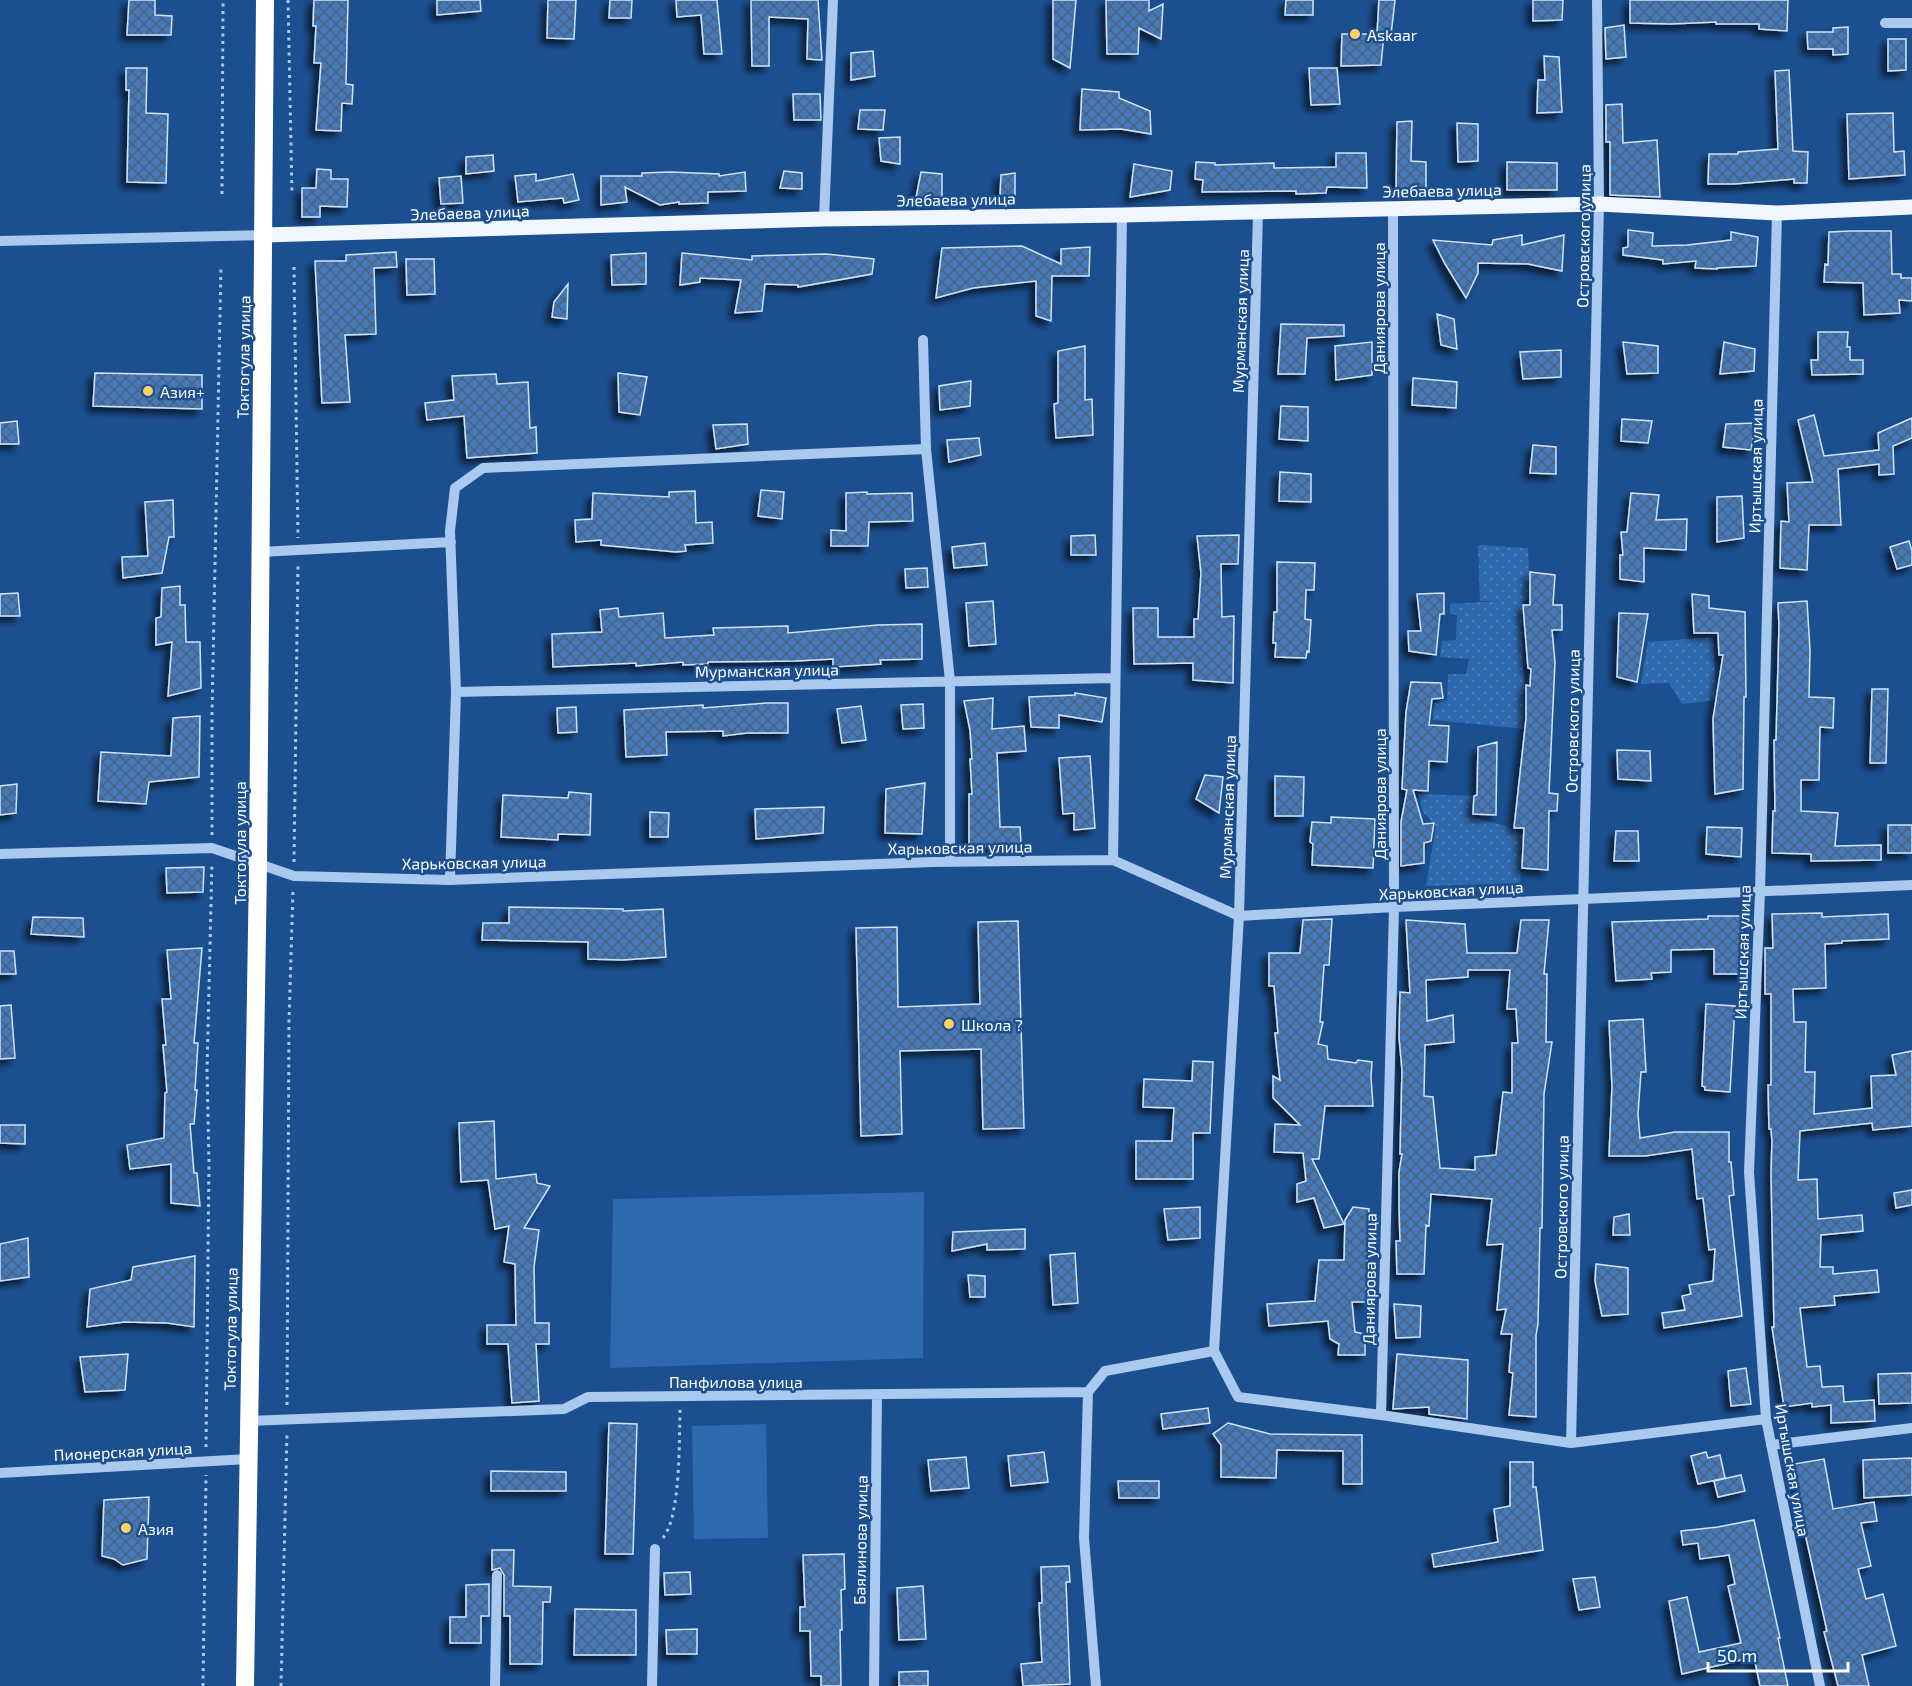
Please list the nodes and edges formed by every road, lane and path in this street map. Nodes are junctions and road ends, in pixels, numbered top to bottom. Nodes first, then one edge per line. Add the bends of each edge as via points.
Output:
1 (223, 0) edge
2 (265, 0) edge
3 (288, 0) edge
4 (833, 0) edge
5 (1597, 0) edge
6 (1885, 22) dead end
7 (1912, 23) edge
8 (222, 194) dead end
9 (292, 195) dead end
10 (1599, 204) junction
11 (1912, 207) edge
12 (1393, 209) junction
13 (1258, 212) junction
14 (1777, 213) junction
15 (1122, 214) junction
16 (824, 219) junction
17 (264, 235) junction
18 (0, 241) edge
19 (221, 265) dead end
20 (294, 267) dead end
21 (923, 340) dead end
22 (926, 449) junction
23 (451, 542) junction
24 (298, 550) junction
25 (260, 552) junction
26 (1114, 678) junction
27 (950, 681) junction
28 (456, 692) junction
29 (212, 848) junction
30 (0, 854) edge
31 (1113, 860) junction
32 (950, 862) junction
33 (258, 866) junction
34 (294, 876) junction
35 (450, 880) junction
36 (1912, 885) edge
37 (1760, 892) junction
38 (1583, 899) junction
39 (1394, 907) junction
40 (1239, 916) junction
41 (1214, 1350) junction
42 (1088, 1392) junction
43 (877, 1395) junction
44 (681, 1396) junction
45 (1381, 1415) junction
46 (1766, 1419) junction
47 (287, 1420) junction
48 (248, 1421) junction
49 (1912, 1428) edge
50 (1571, 1443) junction
51 (1771, 1445) junction
52 (248, 1459) junction
53 (206, 1461) junction
54 (0, 1473) edge
55 (655, 1549) joint
56 (496, 1575) dead end
57 (202, 1686) edge
58 (245, 1686) edge
59 (280, 1686) edge
60 (495, 1686) edge
61 (652, 1686) edge
62 (874, 1686) edge
63 (1096, 1686) edge
64 (1820, 1686) edge

1 - 8 path
2 - 17 highway, Токтогула улица
3 - 9 path
4 - 16 street
5 - 10 street, Островского улица
6 - 7 street
10 - 12 main road, Элебаева улица
10 - 14 main road, Элебаева улица
10 - 38 street, Островского улица
11 - 14 main road, Элебаева улица
12 - 13 main road, Элебаева улица
12 - 39 street, Даниярова улица
13 - 15 main road, Элебаева улица
13 - 40 street, Мурманская улица
14 - 37 street, Иртышская улица
15 - 16 main road, Элебаева улица
15 - 26 street
16 - 17 main road, Элебаева улица
17 - 18 street, Элебаева улица
17 - 25 highway, Токтогула улица
19 - 29 path
20 - 24 path
21 - 22 street
22 - 23 street via 483,468 455,488
22 - 27 street
23 - 24 street
23 - 28 street
24 - 25 street
24 - 34 path
25 - 33 highway, Токтогула улица
26 - 27 street, Мурманская улица
26 - 31 street
27 - 28 street, Мурманская улица
27 - 32 street
28 - 35 street
29 - 30 street, Харьковская улица
29 - 33 street, Харьковская улица
29 - 53 path
31 - 32 street, Харьковская улица
31 - 40 street, Харьковская улица
32 - 35 street, Харьковская улица
33 - 34 street, Харьковская улица
33 - 48 highway, Токтогула улица
34 - 35 street, Харьковская улица
34 - 47 path
36 - 37 street, Харьковская улица
37 - 38 street, Харьковская улица
37 - 46 street, Иртышская улица via 1749,1173
38 - 39 street, Харьковская улица
38 - 50 street, Островского улица
39 - 40 street, Харьковская улица
39 - 45 street, Даниярова улица
40 - 41 street, Мурманская улица
41 - 42 street via 1105,1371
41 - 45 street via 1238,1397
42 - 43 street, Панфилова улица
42 - 63 street via 1084,1538
43 - 44 street, Панфилова улица
43 - 62 street, Баялинова улица
44 - 47 street, Панфилова улица via 588,1397 564,1409
44 - 55 path via 678,1487 668,1531
45 - 50 street
46 - 50 street
46 - 51 street, Иртышская улица
47 - 48 street, Панфилова улица
47 - 59 path
48 - 52 highway, Токтогула улица
49 - 51 street
51 - 64 street, Иртышская улица
52 - 53 street, Пионерская улица
52 - 58 highway, Токтогула улица
53 - 54 street, Пионерская улица
53 - 57 path
55 - 61 street
56 - 60 street

